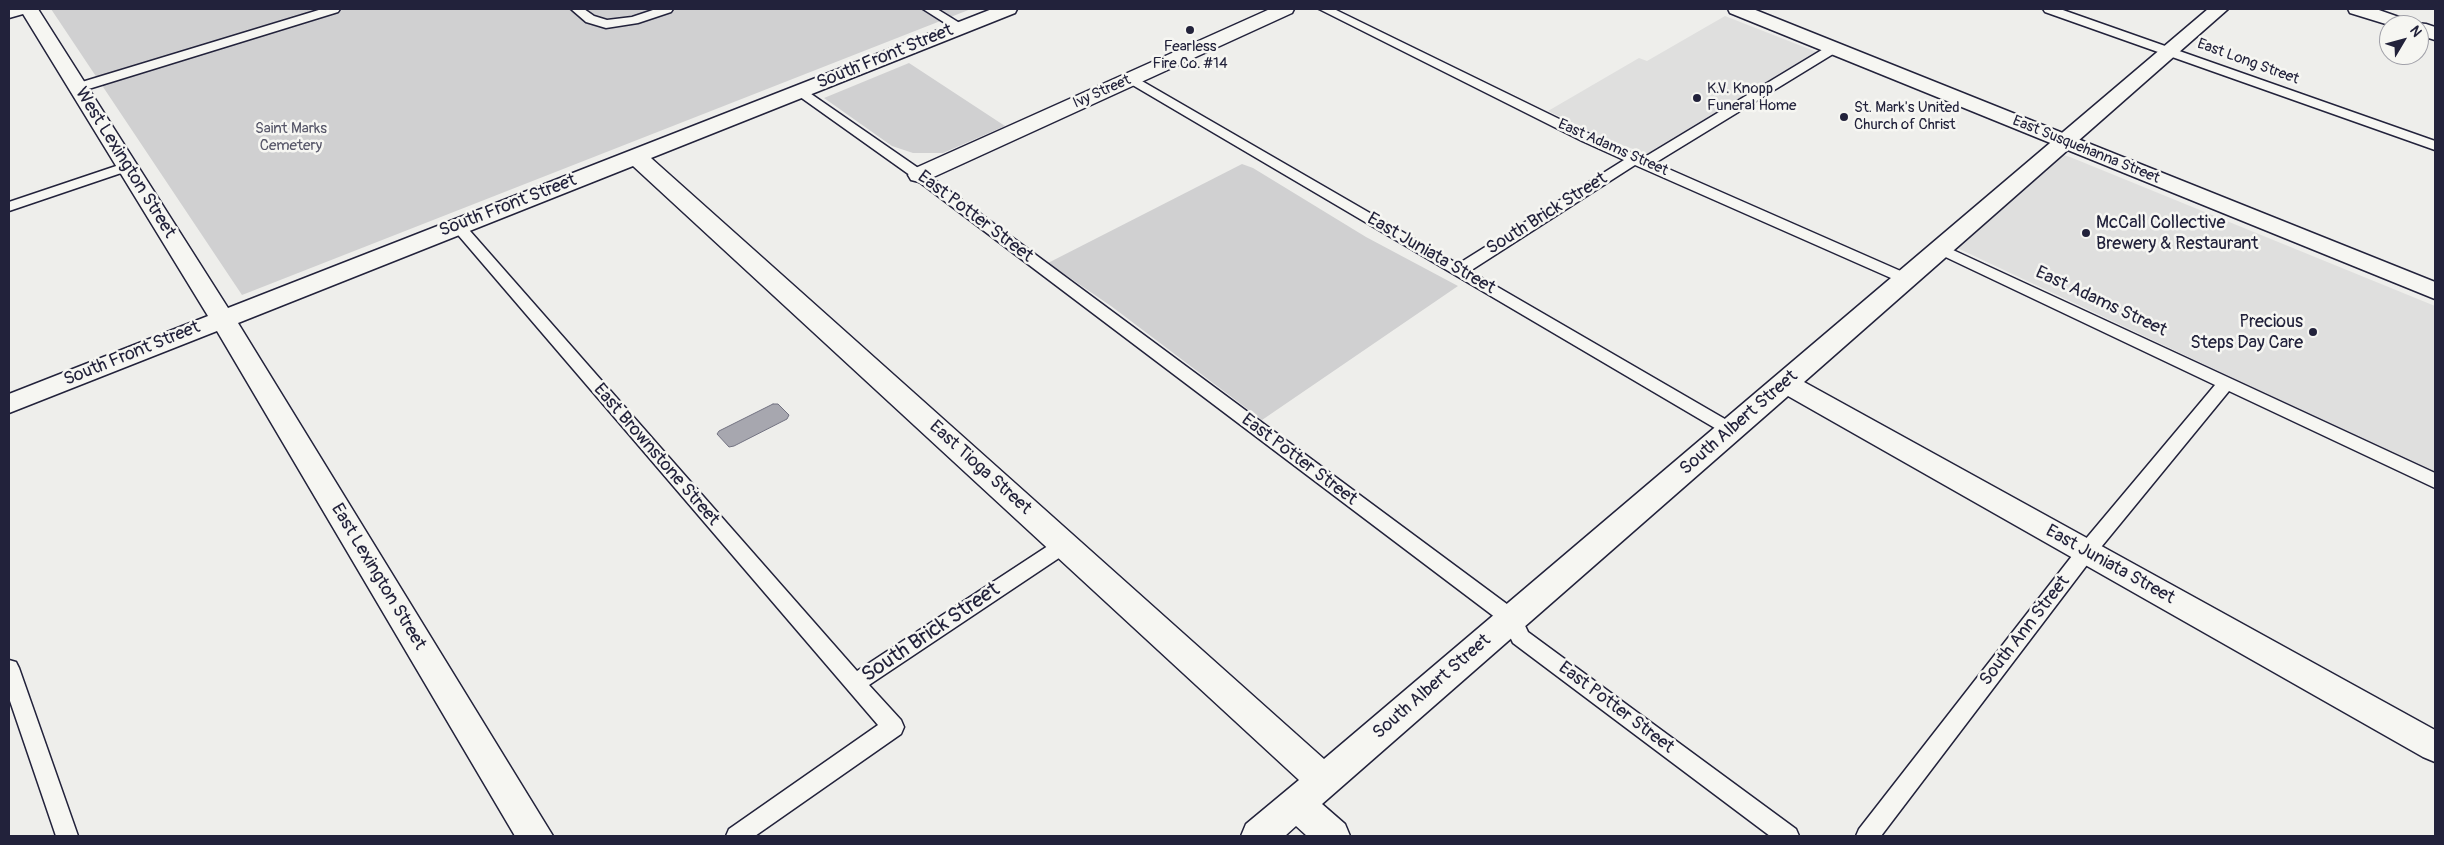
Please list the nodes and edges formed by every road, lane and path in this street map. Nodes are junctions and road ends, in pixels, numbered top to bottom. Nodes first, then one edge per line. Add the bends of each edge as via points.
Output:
1 (27, 9) edge
2 (334, 9) edge
3 (577, 9) edge
4 (667, 9) edge
5 (929, 9) edge
6 (1008, 9) edge
7 (1285, 9) edge
8 (1328, 9) edge
9 (1737, 9) edge
10 (2049, 9) edge
11 (2219, 9) edge
12 (2357, 9) edge
13 (9, 14) edge
14 (2379, 16) edge
15 (960, 27) junction
16 (1834, 48) junction
17 (2169, 52) junction
18 (1130, 80) junction
19 (77, 88) junction
20 (801, 91) junction
21 (2065, 142) junction
22 (2435, 146) edge
23 (635, 156) junction
24 (1641, 160) junction
25 (128, 166) junction
26 (918, 175) junction
27 (9, 207) edge
28 (458, 226) junction
29 (1940, 249) junction
30 (1458, 270) junction
31 (1906, 279) junction
32 (2435, 291) edge
33 (222, 318) junction
34 (1785, 383) junction
35 (2226, 383) junction
36 (9, 404) edge
37 (1731, 430) junction
38 (2435, 481) edge
39 (1064, 545) junction
40 (2086, 552) junction
41 (1512, 619) junction
42 (9, 668) edge
43 (855, 683) junction
44 (2435, 747) edge
45 (1324, 780) junction
46 (1297, 804) junction
47 (67, 836) edge
48 (535, 836) edge
49 (737, 836) edge
50 (1259, 836) edge
51 (1332, 836) edge
52 (1788, 836) edge
53 (1867, 836) edge

1 - 13 lane
1 - 19 street, West Lexington Street
2 - 19 lane
3 - 4 lane via 590,19 606,24 634,20
5 - 15 lane
6 - 15 street, South Front Street
7 - 18 street, Ivy Street
8 - 24 lane, East Adams Street via 1564,127
9 - 16 street, East Susquehanna Street
10 - 17 lane, East Long Street
11 - 17 street, South Albert Street
12 - 14 street
15 - 20 street, South Front Street
16 - 21 street, East Susquehanna Street
16 - 24 lane, South Brick Street
17 - 21 street, South Albert Street
17 - 22 lane, East Long Street
18 - 26 street, Ivy Street
18 - 30 lane, East Juniata Street
19 - 25 street, West Lexington Street
20 - 23 street, South Front Street
20 - 26 lane, East Potter Street
21 - 29 street, South Albert Street
21 - 32 street, East Susquehanna Street
23 - 28 street, South Front Street
23 - 39 street, East Tioga Street
24 - 30 lane, South Brick Street
24 - 31 lane, East Adams Street
25 - 27 lane
25 - 33 street, West Lexington Street
26 - 41 lane, East Potter Street
28 - 33 street, South Front Street
28 - 43 lane, East Brownstone Street
29 - 31 street, South Albert Street
29 - 35 lane, East Adams Street
30 - 37 lane, East Juniata Street
31 - 34 street, South Albert Street
33 - 36 street, South Front Street
33 - 48 street, East Lexington Street
34 - 37 street, South Albert Street
34 - 40 street, East Juniata Street
35 - 38 lane, East Adams Street
35 - 40 lane, South Ann Street
37 - 41 street, South Albert Street
39 - 43 lane, South Brick Street
39 - 45 street, East Tioga Street
40 - 44 street, East Juniata Street
40 - 53 lane, South Ann Street
41 - 45 street, South Albert Street
41 - 52 lane, East Potter Street via 1520,637
42 - 47 lane
43 - 49 lane, South Brick Street via 893,727
45 - 46 street, South Albert Street
46 - 50 street, South Albert Street
46 - 51 street

